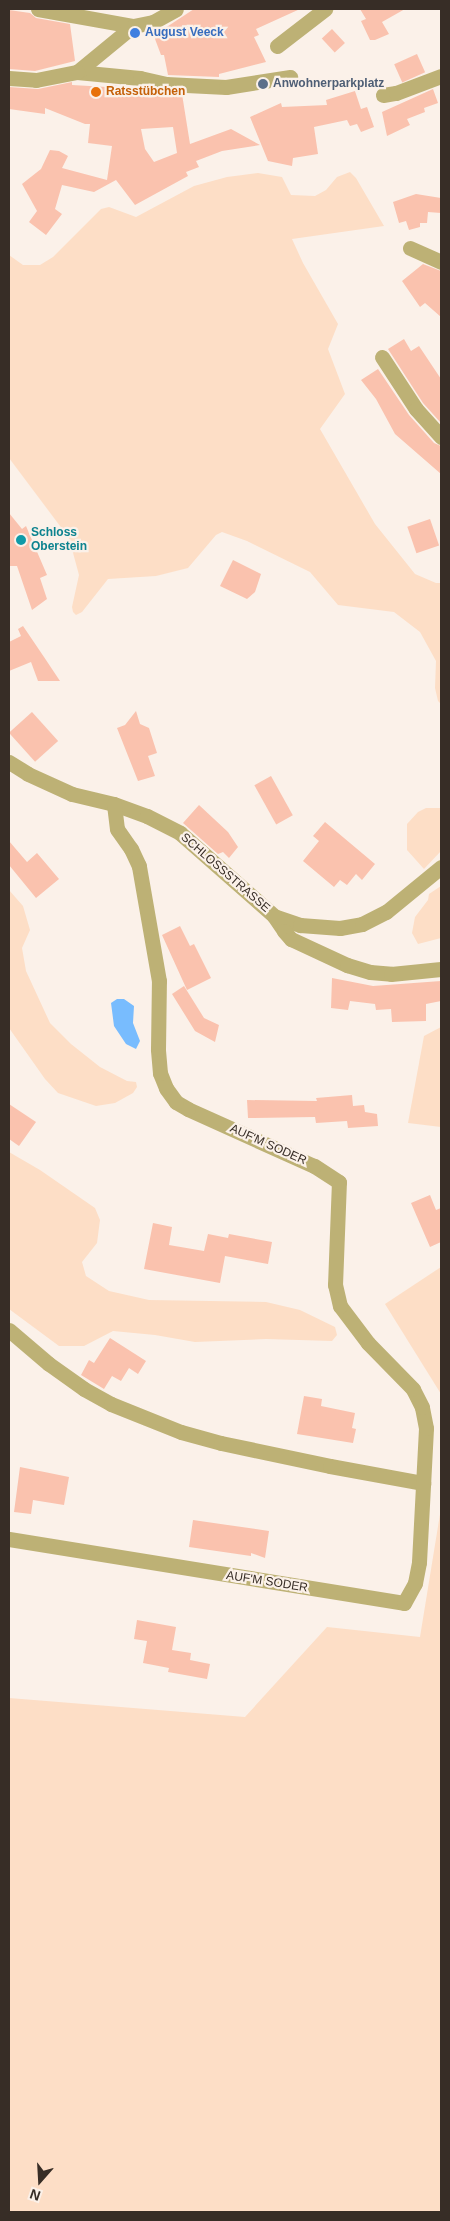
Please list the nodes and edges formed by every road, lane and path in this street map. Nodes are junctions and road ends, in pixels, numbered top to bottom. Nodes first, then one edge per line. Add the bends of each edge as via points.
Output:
1 (38, 9) edge
2 (176, 9) edge
3 (325, 9) edge
4 (133, 26) junction
5 (277, 46) dead end
6 (77, 72) junction
7 (441, 76) edge
8 (290, 77) dead end
9 (9, 78) edge
10 (383, 95) dead end
11 (410, 248) dead end
12 (441, 262) edge
13 (382, 357) dead end
14 (441, 437) edge
15 (9, 762) edge
16 (114, 804) junction
17 (441, 867) edge
18 (274, 916) junction
19 (441, 969) edge
20 (9, 1330) edge
21 (423, 1483) junction
22 (9, 1539) edge

1 - 4 street
2 - 4 street via 153,22
3 - 5 street
4 - 6 street
6 - 8 street via 166,84 226,87
6 - 9 street via 42,79
7 - 10 street
11 - 12 street
13 - 14 street via 416,409
15 - 16 street, SCHLOSSSTRASSE via 72,794
16 - 18 street, SCHLOSSSTRASSE via 180,833
16 - 21 street, AUF'M SODER via 117,829 139,866 159,982 158,1049 160,1073 166,1088 176,1102 188,1109 314,1166 339,1182 336,1294 350,1323 413,1388 422,1407 426,1428
17 - 18 street, SCHLOSSSTRASSE via 386,912 362,924 316,928
18 - 19 street via 291,939 347,965 391,974
20 - 21 street via 84,1389 154,1422 221,1443
21 - 22 street, AUF'M SODER via 420,1562 415,1583 404,1602

